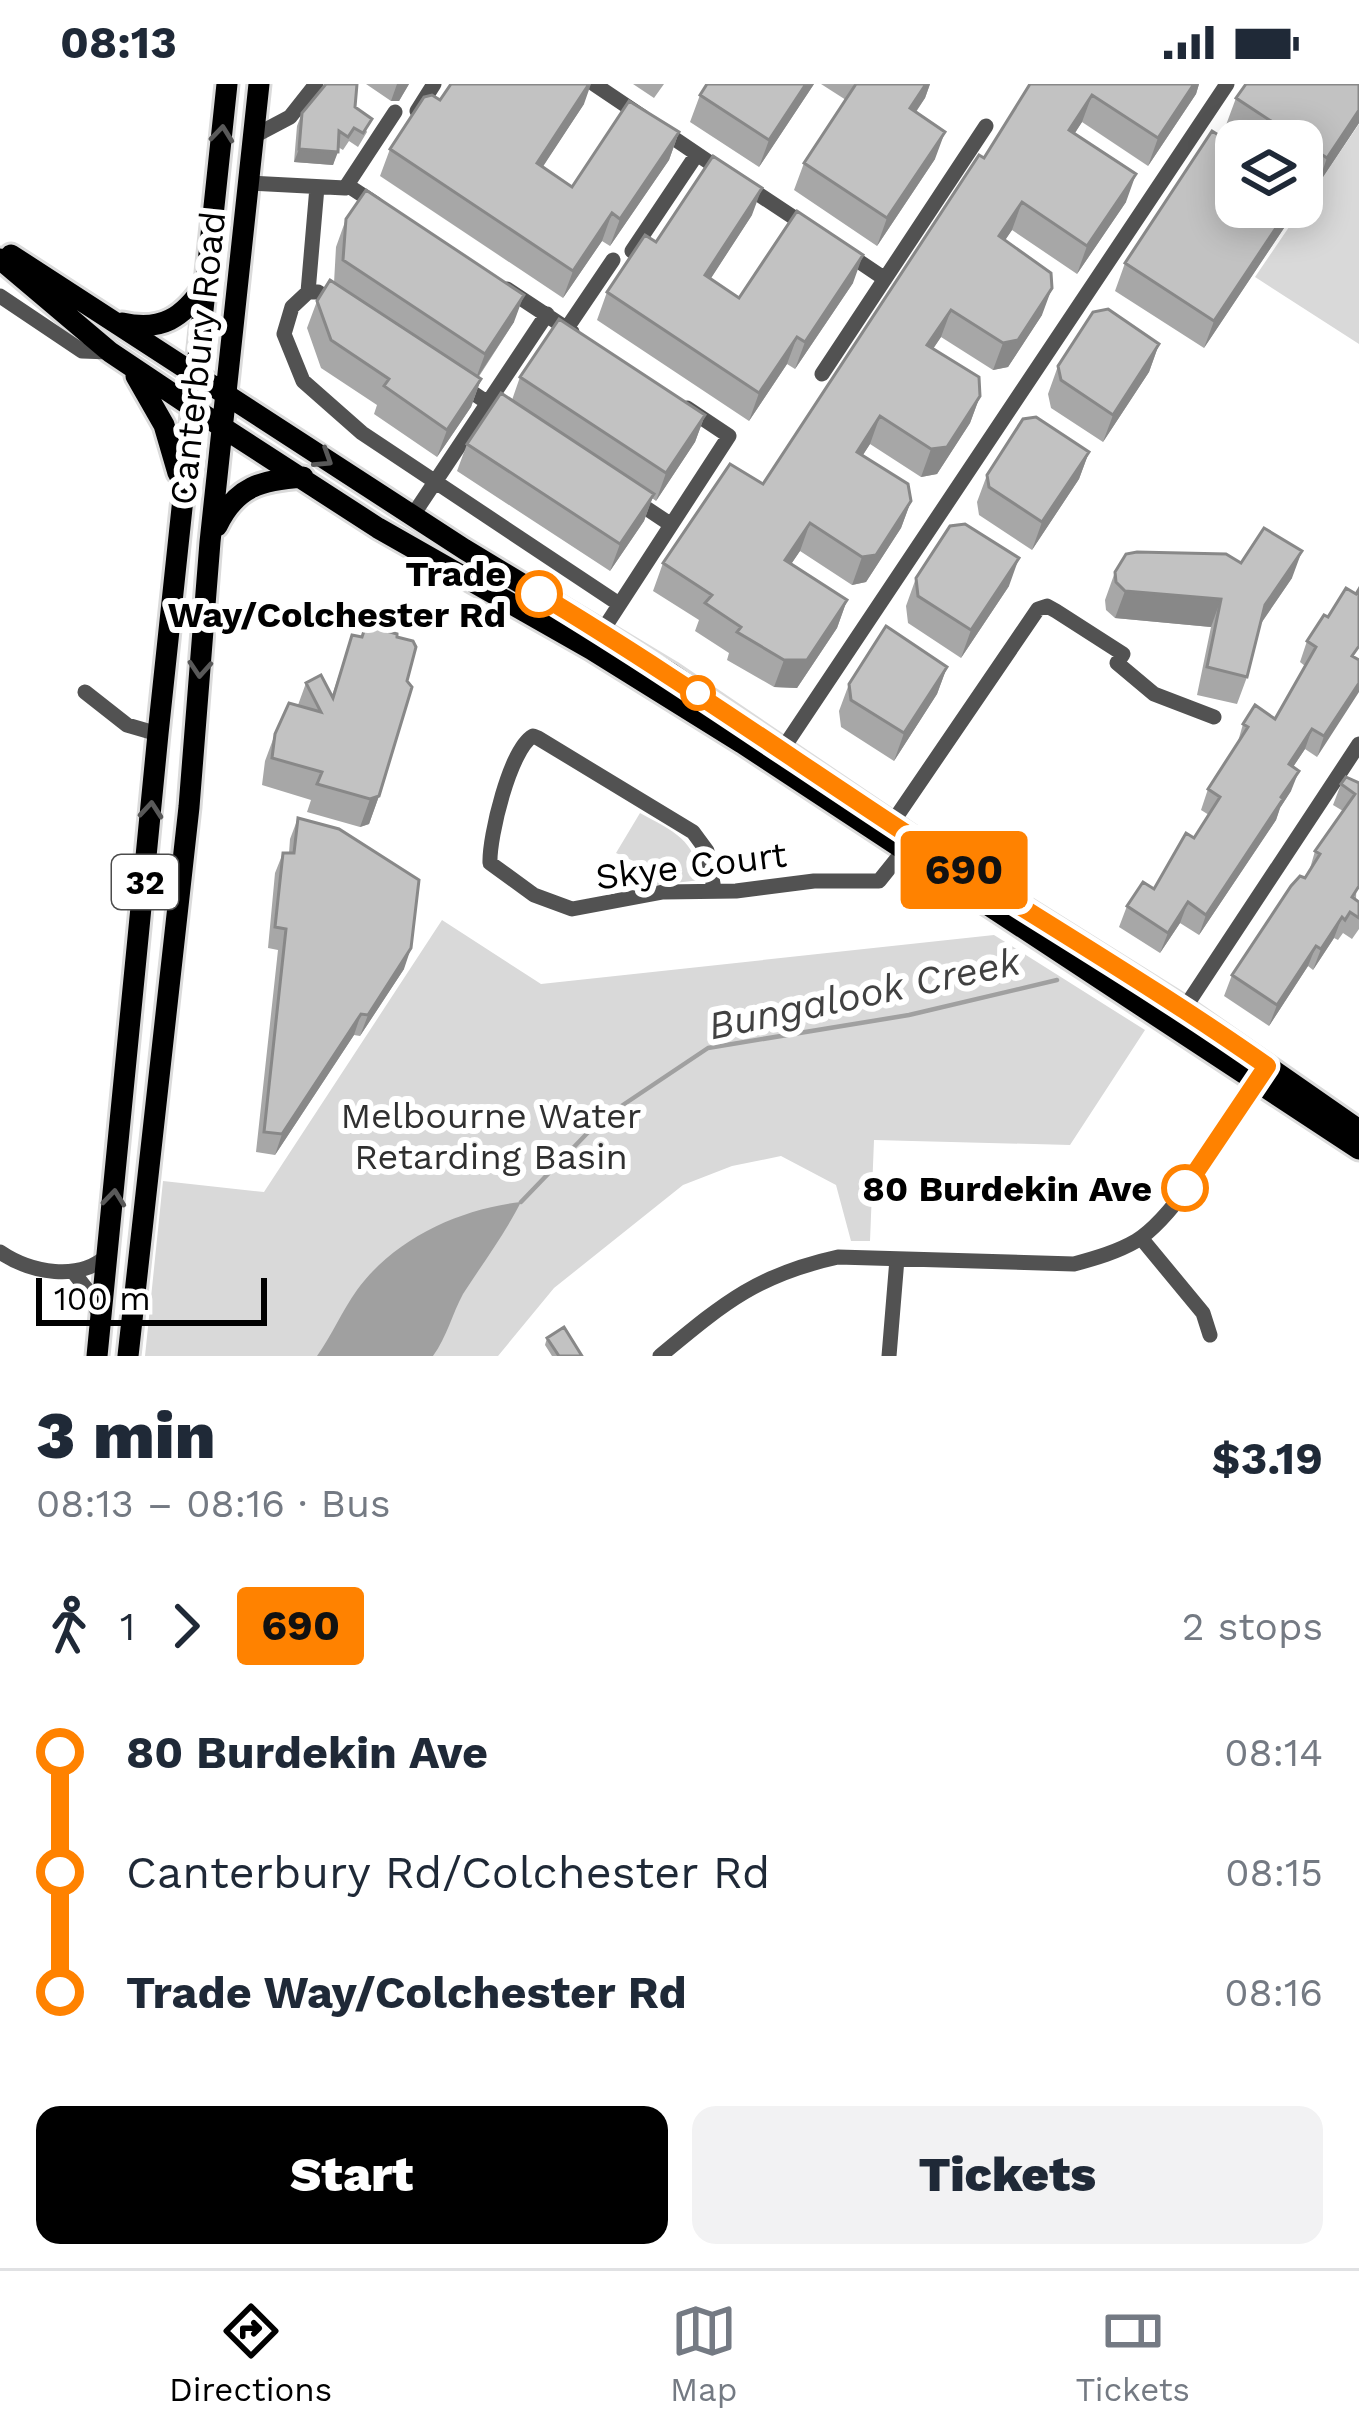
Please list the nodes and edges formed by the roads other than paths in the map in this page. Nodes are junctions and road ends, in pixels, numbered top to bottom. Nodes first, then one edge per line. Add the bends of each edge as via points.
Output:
1 (227, 84) edge
2 (260, 84) edge
3 (316, 84) edge
4 (434, 84) edge
5 (593, 84) edge
6 (1227, 84) edge
7 (395, 112) dead end
8 (415, 113) edge
9 (986, 126) dead end
10 (254, 136) junction
11 (697, 154) junction
12 (248, 183) junction
13 (347, 184) junction
14 (316, 187) junction
15 (395, 215) edge
16 (0, 248) edge
17 (632, 251) edge
18 (0, 259) edge
19 (613, 260) dead end
20 (885, 279) junction
21 (492, 280) edge
22 (206, 283) junction
23 (308, 292) junction
24 (0, 296) edge
25 (348, 312) edge
26 (547, 314) junction
27 (115, 322) junction
28 (567, 328) junction
29 (585, 340) edge
30 (119, 358) junction
31 (822, 374) dead end
32 (196, 376) junction
33 (448, 377) edge
34 (226, 395) junction
35 (676, 400) edge
36 (488, 403) junction
37 (193, 408) junction
38 (518, 423) edge
39 (222, 428) junction
40 (303, 477) junction
41 (435, 482) junction
42 (617, 489) edge
43 (181, 507) junction
44 (412, 515) junction
45 (670, 524) junction
46 (210, 542) junction
47 (619, 604) junction
48 (596, 640) junction
49 (85, 692) dead end
50 (1214, 717) dead end
51 (158, 734) junction
52 (195, 736) junction
53 (1359, 745) edge
54 (778, 757) junction
55 (156, 760) junction
56 (193, 764) junction
57 (887, 830) junction
58 (908, 844) junction
59 (714, 889) junction
60 (1178, 1017) junction
61 (132, 1022) junction
62 (164, 1027) junction
63 (1261, 1074) junction
64 (1355, 1134) edge
65 (1141, 1238) junction
66 (0, 1252) edge
67 (109, 1254) junction
68 (897, 1259) junction
69 (74, 1273) junction
70 (100, 1326) junction
71 (1210, 1335) dead end
72 (97, 1356) edge
73 (128, 1356) edge
74 (660, 1356) edge
75 (889, 1356) edge

22 -> 1 main road, Canterbury Road / 32
2 - 10 main road, Canterbury Road / 32
3 - 10 street via 290,117
4 - 8 street
5 - 11 street
6 - 54 street
7 - 13 street
9 - 20 street
10 - 12 main road, Canterbury Road / 32
11 - 17 street
11 - 20 street
12 - 14 street
12 - 34 main road, Canterbury Road / 32
13 - 14 street
13 - 15 street
14 - 23 street
16 - 27 main road
18 - 30 main road
19 - 28 street
20 - 31 street
21 - 26 street
22 - 27 main road via 171,321 142,328
22 - 32 main road, Canterbury Road / 32
23 - 25 street
23 - 41 street via 292,307 284,334 303,381
24 - 30 street via 82,351
26 - 28 street
26 - 36 street
27 - 32 main road
28 - 29 street
30 - 37 main road
30 - 43 main road via 172,443
32 - 34 main road
32 - 37 main road, Canterbury Road / 32
33 - 36 street
34 - 39 main road, Canterbury Road / 32
34 -> 44 main road
35 - 45 street via 729,436
36 - 38 street
36 - 41 street
37 - 39 main road
37 - 43 main road, Canterbury Road / 32
39 - 40 main road
39 - 46 main road, Canterbury Road / 32
40 - 46 main road via 262,481 239,494
40 - 48 main road via 457,575
41 - 44 street
41 - 47 street
42 - 45 street
43 - 51 main road, Canterbury Road / 32
44 - 48 main road
45 - 47 street
46 -> 52 main road, Canterbury Road / 32
47 - 48 street
48 - 54 main road
49 - 51 street via 128,725
50 - 57 street via 1154,694 1117,662 1123,654 1047,606 1037,609
51 - 52 main road
51 - 55 main road, Canterbury Road / 32
52 - 56 main road, Canterbury Road / 32
53 - 60 street
54 - 57 main road
55 - 56 main road
61 -> 55 main road, Canterbury Road / 32
56 - 62 main road, Canterbury Road / 32
57 - 58 main road
58 - 59 street, Skye Court via 879,881
58 - 60 main road
59 - 59 street, Skye Court via 561,907 493,868 489,857 526,743 693,832
60 - 63 main road
61 - 62 street
67 -> 61 main road, Canterbury Road / 32
62 - 73 main road, Canterbury Road / 32
63 - 64 main road
63 - 65 street via 1172,1207
65 - 68 street via 1074,1264
65 - 71 street via 1203,1313
66 - 69 street via 21,1265
67 - 69 street
67 - 70 main road, Canterbury Road / 32
68 - 74 street via 838,1257 774,1274
68 - 75 street
69 - 70 street via 92,1295
70 - 72 main road, Canterbury Road / 32

